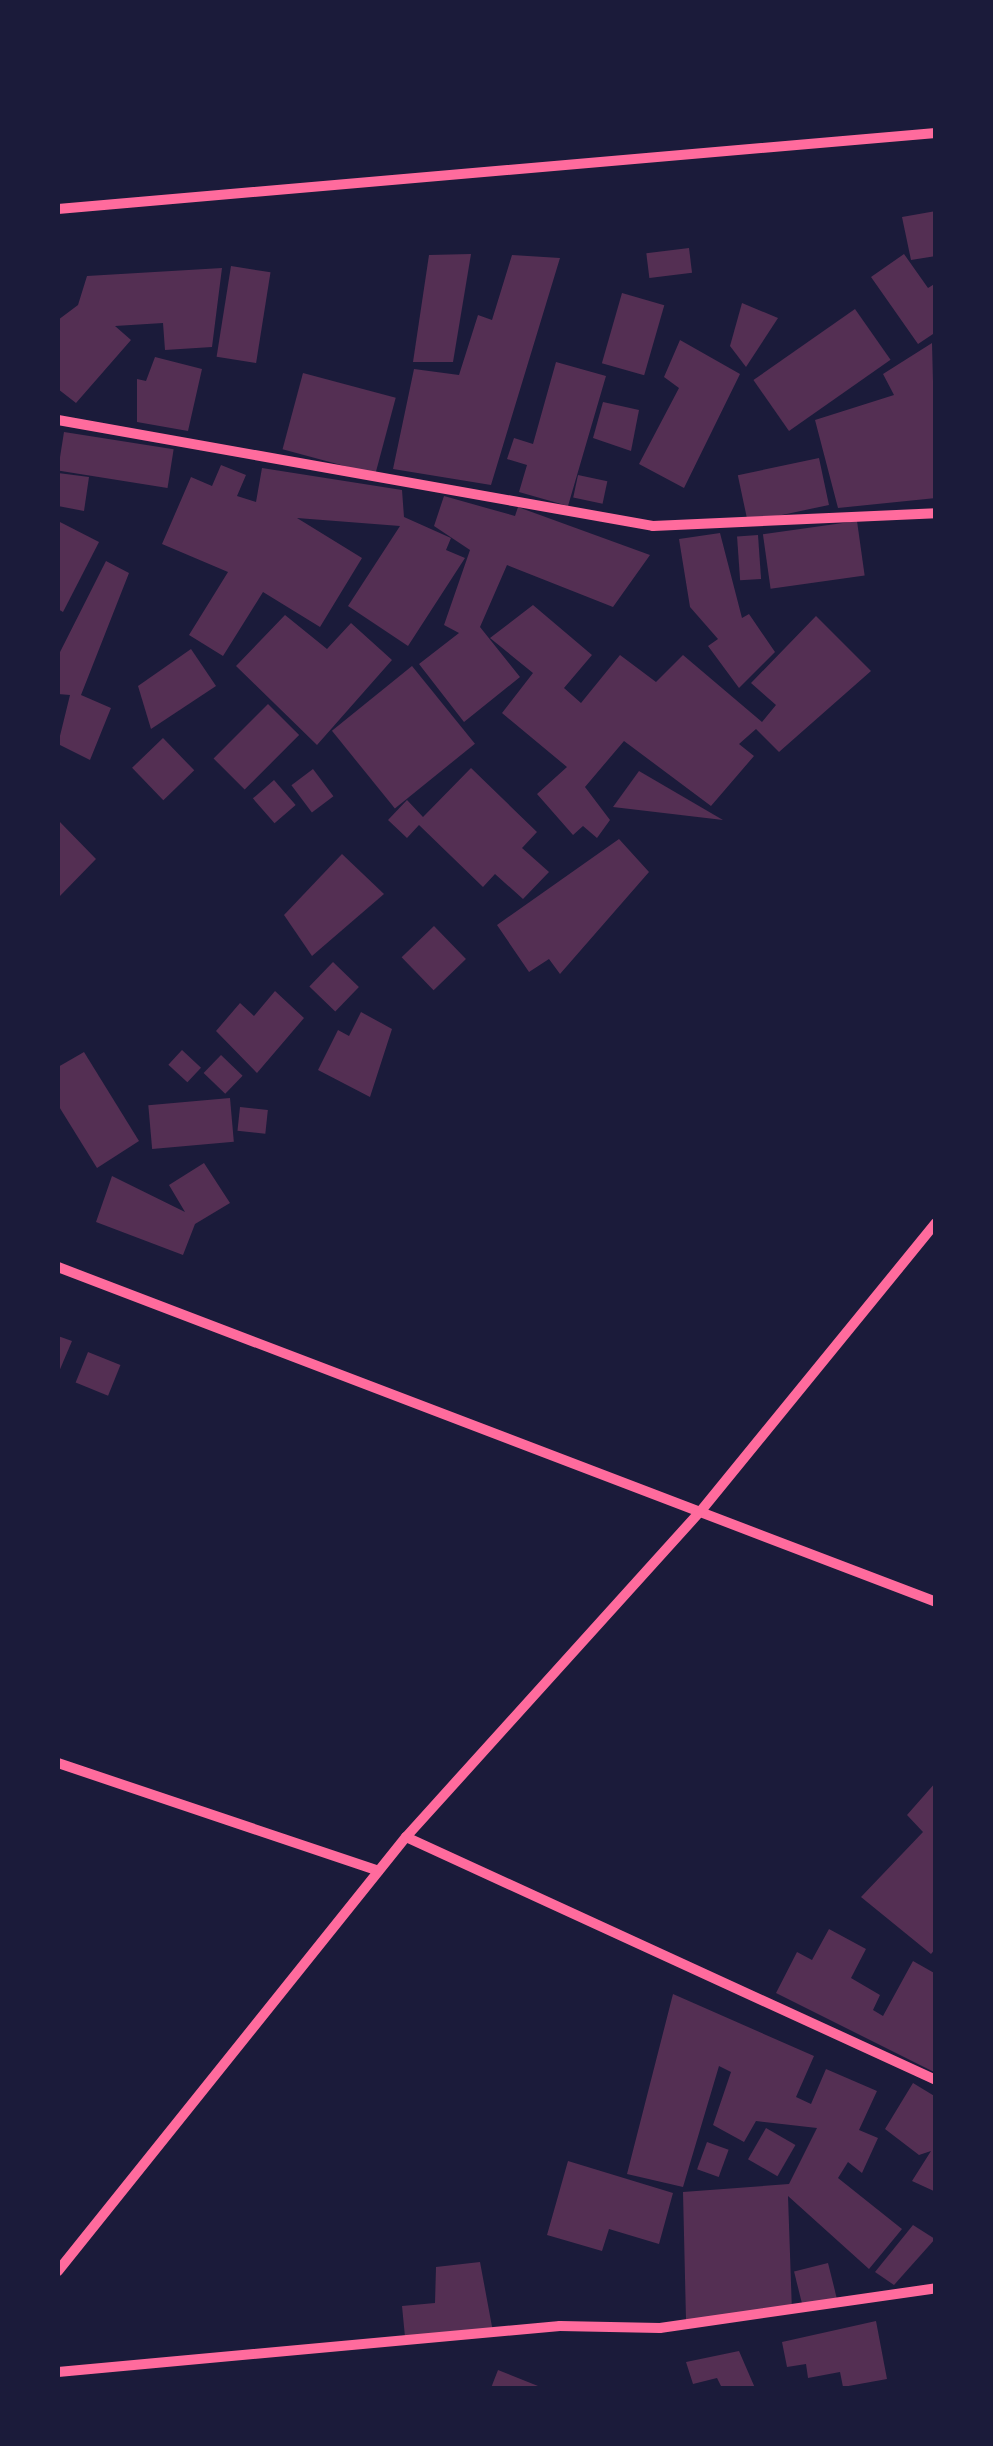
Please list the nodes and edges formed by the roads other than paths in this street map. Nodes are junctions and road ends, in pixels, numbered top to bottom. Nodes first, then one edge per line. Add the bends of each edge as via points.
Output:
1 (936, 134) edge
2 (58, 209) edge
3 (58, 420) edge
4 (936, 513) edge
5 (936, 1222) edge
6 (58, 1267) edge
7 (700, 1512) junction
8 (936, 1602) edge
9 (58, 1763) edge
10 (406, 1836) junction
11 (378, 1871) junction
12 (936, 2080) edge
13 (58, 2271) edge
14 (936, 2288) edge
15 (58, 2372) edge

1 - 2 street
3 - 4 street via 653,526
5 - 7 street
6 - 7 street
7 - 8 street
7 - 10 street
9 - 11 street
10 - 11 street
10 - 12 street
11 - 13 street
14 - 15 street via 660,2328 560,2326

